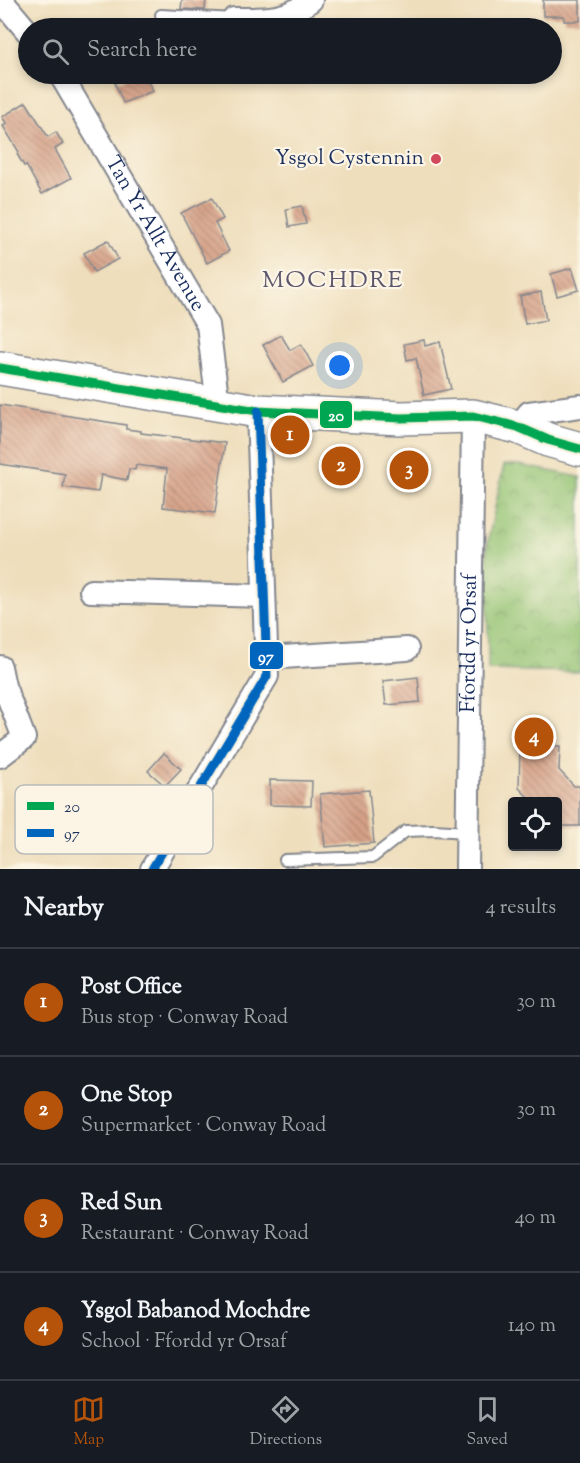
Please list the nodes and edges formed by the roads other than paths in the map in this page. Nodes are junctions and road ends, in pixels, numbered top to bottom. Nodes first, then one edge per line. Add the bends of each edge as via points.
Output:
1 (1, 0) edge
2 (311, 0) edge
3 (161, 15) dead end
4 (216, 18) edge
5 (267, 18) edge
6 (18, 20) edge
7 (66, 84) edge
8 (0, 368) edge
9 (218, 405) junction
10 (580, 406) edge
11 (258, 411) junction
12 (473, 416) junction
13 (518, 427) junction
14 (580, 449) edge
15 (91, 591) dead end
16 (264, 597) junction
17 (407, 649) dead end
18 (267, 658) junction
19 (0, 667) edge
20 (0, 756) edge
21 (202, 785) edge
22 (468, 832) junction
23 (161, 854) edge
24 (285, 860) dead end
25 (152, 869) edge
26 (467, 869) edge

1 - 6 street
2 - 5 street via 287,15
3 - 4 lane
7 - 9 street, Tan Yr Allt Avenue via 208,325
8 - 9 main road
9 - 11 main road
10 - 13 street via 529,413
11 - 12 main road via 401,418
11 - 16 street
12 - 13 main road
12 - 22 street, Ffordd yr Orsaf
13 - 14 main road
15 - 16 street
16 - 18 street
17 - 18 street
18 - 21 street via 267,676
19 - 20 street via 24,738
22 - 24 lane via 406,831 373,857
22 - 26 street, Ffordd yr Orsaf
23 - 25 street

